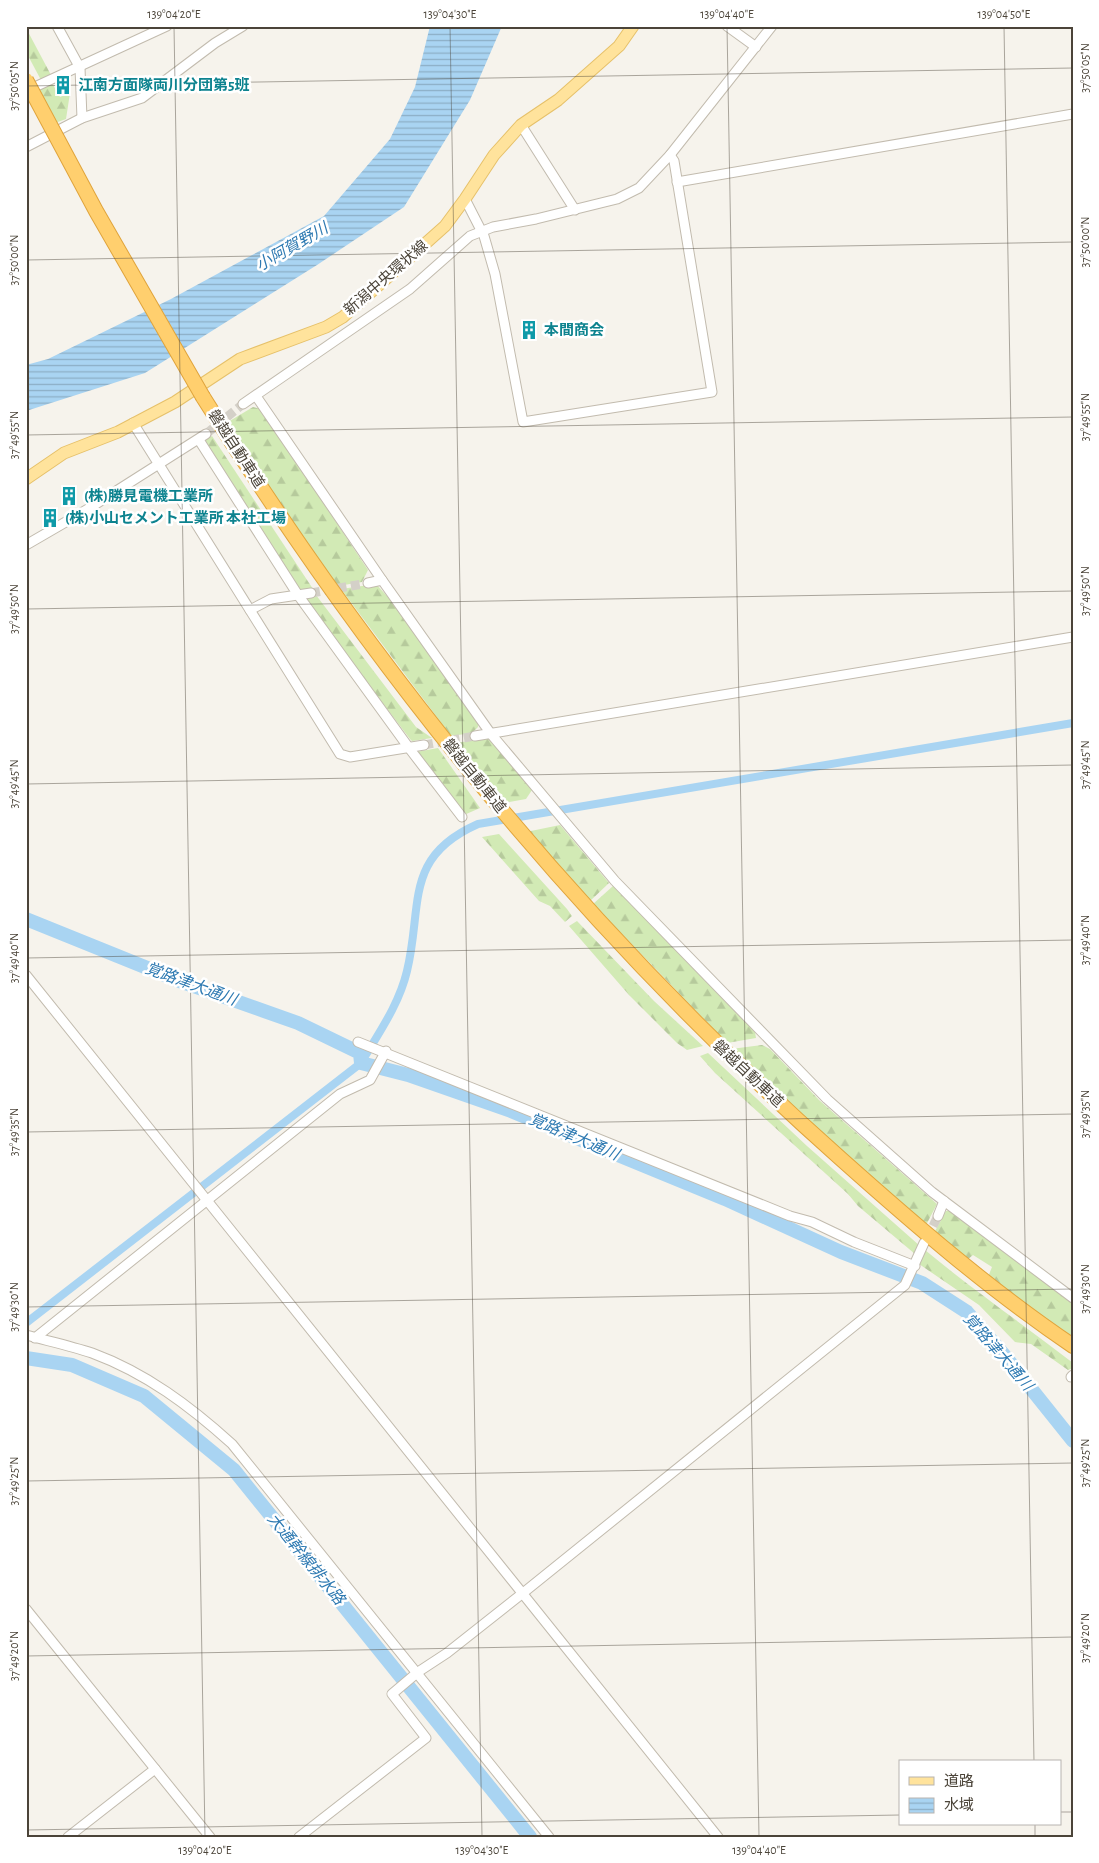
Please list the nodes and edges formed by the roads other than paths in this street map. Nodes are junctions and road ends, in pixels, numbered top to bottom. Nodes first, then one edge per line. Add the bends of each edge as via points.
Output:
1 (57, 26) edge
2 (167, 26) edge
3 (243, 26) edge
4 (634, 26) edge
5 (727, 26) edge
6 (772, 26) edge
7 (756, 47) junction
8 (80, 68) junction
9 (26, 80) edge
10 (26, 91) edge
11 (1073, 114) edge
12 (82, 118) junction
13 (521, 126) junction
14 (26, 146) edge
15 (670, 155) junction
16 (677, 182) junction
17 (465, 199) junction
18 (575, 210) junction
19 (481, 230) junction
20 (256, 396) junction
21 (243, 404) tunnel mouth
22 (133, 424) junction
23 (159, 463) junction
24 (26, 479) edge
25 (26, 545) edge
26 (382, 580) junction
27 (368, 583) tunnel mouth
28 (311, 593) tunnel mouth
29 (298, 595) junction
30 (250, 610) junction
31 (1073, 637) edge
32 (491, 734) junction
33 (475, 736) tunnel mouth
34 (424, 745) tunnel mouth
35 (409, 748) junction
36 (462, 817) dead end
37 (26, 975) edge
38 (358, 1042) dead end
39 (382, 1052) junction
40 (206, 1198) junction
41 (944, 1201) junction
42 (938, 1216) tunnel mouth
43 (924, 1243) tunnel mouth
44 (914, 1268) junction
45 (1073, 1298) edge
46 (31, 1337) edge
47 (1073, 1346) edge
48 (523, 1593) junction
49 (26, 1609) edge
50 (416, 1674) junction
51 (155, 1769) junction
52 (68, 1837) edge
53 (210, 1837) edge
54 (299, 1837) edge
55 (549, 1837) edge
56 (718, 1837) edge

1 - 8 street
2 - 8 street
3 - 12 street via 142,98
4 - 13 main road, 新潟中央環状線 via 619,46 558,100
5 - 7 street
6 - 7 street
7 - 15 street
8 - 10 street
8 - 12 street
9 - 47 highway, 磐越自動車道, bridge via 101,220 203,397 317,572 394,676 496,804 655,982 799,1122 933,1239
11 - 16 street
12 - 14 street
13 - 17 main road, 新潟中央環状線 via 494,155
13 - 18 street
15 - 16 street
15 - 18 street via 635,191
16 - 19 street via 712,392 523,422 495,274
17 - 19 street
17 - 22 main road, 新潟中央環状線 via 445,226 343,317 326,327 240,359
18 - 19 street
19 - 20 street via 410,289
20 - 21 street
20 - 26 street
22 - 23 street
22 - 24 main road, 新潟中央環状線 via 64,453
23 - 25 street
23 - 29 street via 202,437
23 - 30 street
26 - 27 street
26 - 32 street
28 - 29 street
29 - 30 street via 271,599
29 - 35 street
30 - 35 street via 340,754 350,757
31 - 32 street
32 - 33 street
32 - 41 street via 615,882 774,1046 827,1098
34 - 35 street
35 - 36 street
37 - 40 street
38 - 39 street
39 - 40 street via 370,1080 340,1094
39 - 44 street via 790,1216 812,1222
40 - 46 street
40 - 48 street
41 - 42 street
41 - 45 street
43 - 44 street
44 - 48 street via 906,1283
46 - 50 street via 80,1349 128,1368 196,1412 232,1444
48 - 50 street
48 - 56 street
49 - 51 street
50 - 54 street via 392,1694 426,1738
50 - 55 street
51 - 52 street
51 - 53 street

